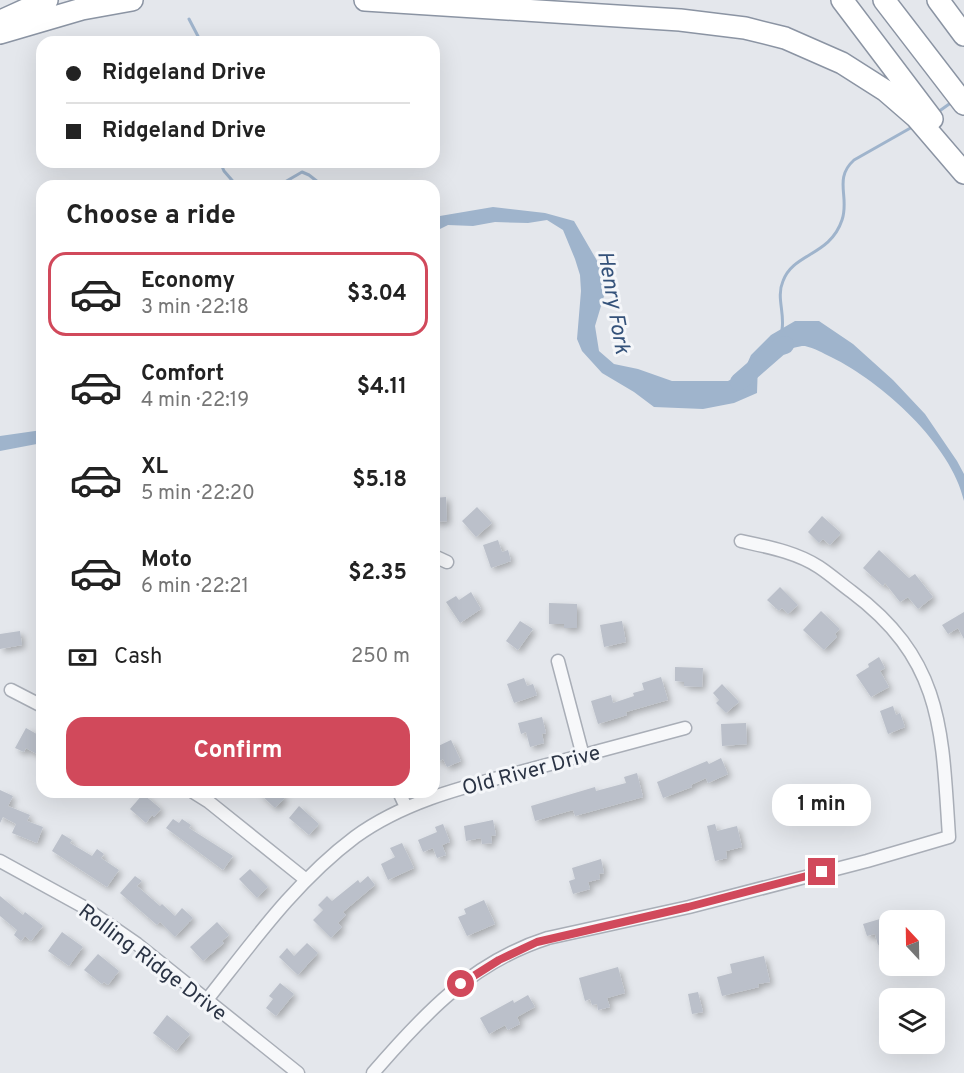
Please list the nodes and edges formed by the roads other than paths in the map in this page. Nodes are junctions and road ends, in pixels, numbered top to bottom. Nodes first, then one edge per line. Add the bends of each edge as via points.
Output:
1 (47, 0) edge
2 (132, 0) edge
3 (365, 0) edge
4 (842, 0) edge
5 (884, 0) edge
6 (938, 0) edge
7 (0, 22) edge
8 (0, 33) edge
9 (964, 35) edge
10 (964, 104) edge
11 (964, 160) edge
12 (964, 173) edge
13 (741, 541) dead end
14 (440, 559) edge
15 (447, 562) dead end
16 (558, 661) dead end
17 (11, 690) dead end
18 (36, 703) edge
19 (685, 728) dead end
20 (583, 756) junction
21 (440, 795) edge
22 (202, 798) edge
23 (402, 798) edge
24 (432, 798) edge
25 (406, 807) junction
26 (0, 861) edge
27 (305, 879) junction
28 (206, 1001) junction
29 (298, 1073) edge
30 (373, 1073) edge

1 - 7 highway
2 - 8 highway via 82,9
3 - 12 highway via 680,20 745,28 785,38 842,63 886,91 916,117
4 - 11 highway
5 - 10 highway
6 - 9 highway
13 - 30 street via 779,550 818,567 873,608 909,649 928,685 940,731 949,837 527,946 451,991 419,1020
14 - 15 street
16 - 20 street
17 - 18 street
19 - 20 street, Old River Drive
20 - 21 street, Old River Drive
22 - 27 street
23 - 25 street
24 - 25 street, Old River Drive
25 - 27 street, Old River Drive via 356,836
26 - 28 street, Rolling Ridge Drive via 82,906
27 - 28 street, Old River Drive
28 - 29 street, Rolling Ridge Drive

